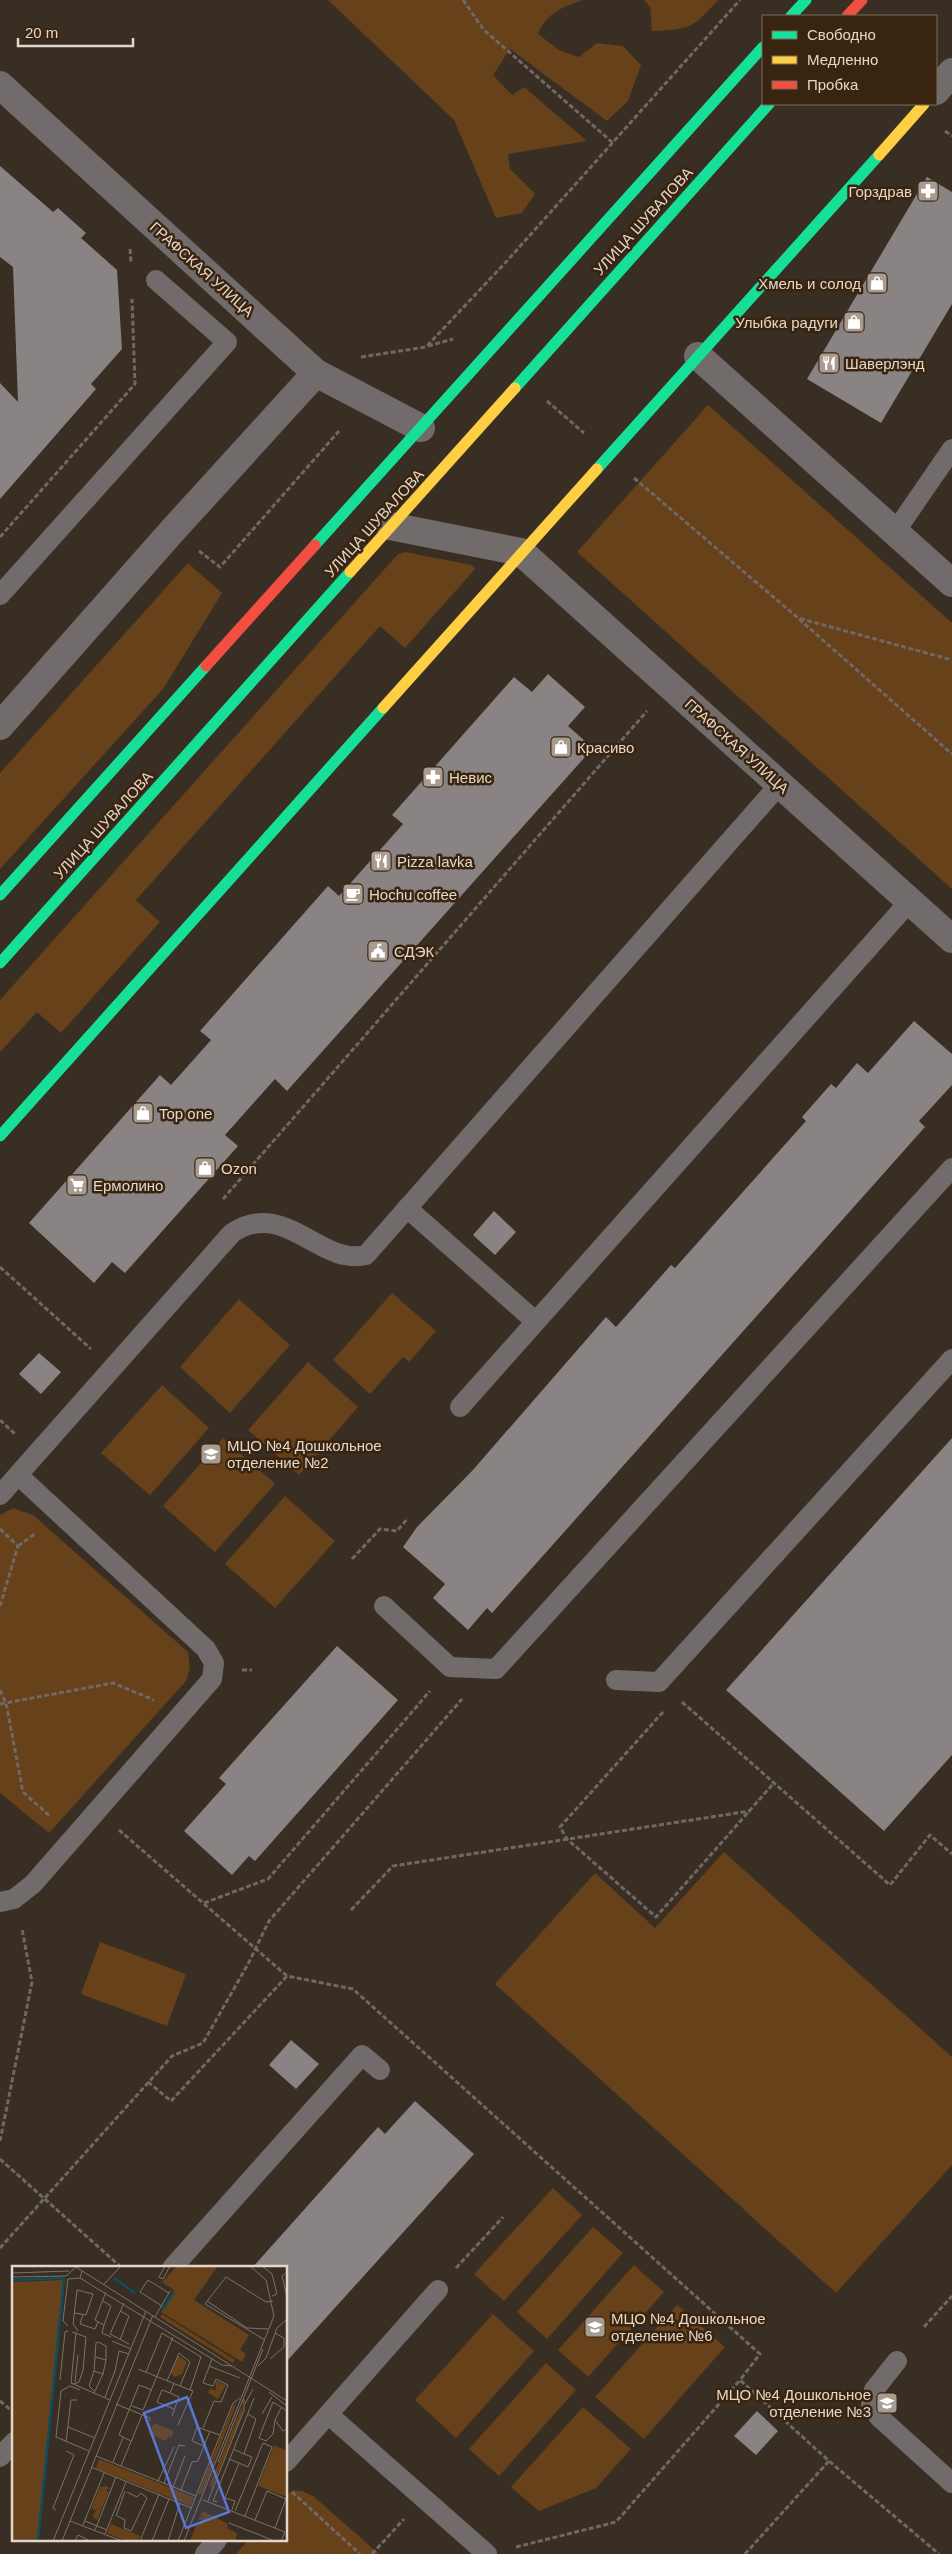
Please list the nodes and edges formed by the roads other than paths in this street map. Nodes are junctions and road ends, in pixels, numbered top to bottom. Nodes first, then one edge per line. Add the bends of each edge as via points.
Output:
1 (806, 0) edge
2 (862, 0) edge
3 (792, 15) edge
4 (849, 15) edge
5 (762, 48) edge
6 (952, 72) edge
7 (0, 85) edge
8 (937, 90) edge
9 (768, 105) edge
10 (923, 105) edge
11 (156, 280) dead end
12 (698, 356) junction
13 (316, 373) junction
14 (421, 428) junction
15 (952, 449) edge
16 (390, 526) junction
17 (895, 532) junction
18 (522, 552) junction
19 (952, 583) edge
20 (0, 595) edge
21 (0, 726) edge
22 (780, 784) junction
23 (0, 895) edge
24 (910, 901) junction
25 (952, 939) edge
26 (0, 963) edge
27 (0, 1136) edge
28 (952, 1168) edge
29 (407, 1208) junction
30 (536, 1321) junction
31 (952, 1359) edge
32 (460, 1407) dead end
33 (18, 1475) junction
34 (0, 1495) edge
35 (384, 1606) dead end
36 (616, 1680) dead end
37 (7, 1901) edge
38 (380, 2070) dead end
39 (174, 2266) edge
40 (438, 2290) dead end
41 (897, 2362) dead end
42 (329, 2414) junction
43 (12, 2444) edge
44 (0, 2457) edge
45 (288, 2460) edge
46 (952, 2483) edge
47 (215, 2542) edge
48 (205, 2554) edge
49 (486, 2554) edge

1 - 3 street
2 - 4 street
5 - 14 street, УЛИЦА ШУВАЛОВА
6 - 8 street
7 - 13 street, ГРАФСКАЯ УЛИЦА
9 - 16 street, УЛИЦА ШУВАЛОВА
10 - 12 street
11 - 20 lane via 227,342
12 - 17 street
12 - 18 street
13 - 14 street, ГРАФСКАЯ УЛИЦА
13 - 21 street
14 - 23 street, УЛИЦА ШУВАЛОВА
15 - 17 lane
16 - 18 street
16 - 26 street, УЛИЦА ШУВАЛОВА
17 - 19 street
18 - 22 street, ГРАФСКАЯ УЛИЦА
18 - 27 street
22 - 24 street, ГРАФСКАЯ УЛИЦА
22 - 29 lane
24 - 25 street, ГРАФСКАЯ УЛИЦА
24 - 30 lane
28 - 35 lane via 496,1669 450,1668
29 - 30 lane
29 - 33 lane via 366,1255 354,1258 283,1226 246,1224 232,1233
30 - 32 lane
31 - 36 lane via 659,1682
33 - 34 lane
33 - 37 lane via 206,1649 214,1663 212,1679 33,1884
38 - 39 lane via 362,2056
40 - 42 lane
41 - 46 lane via 874,2390 871,2405 878,2416
42 - 45 lane
42 - 49 lane
43 - 44 lane
47 - 48 lane

